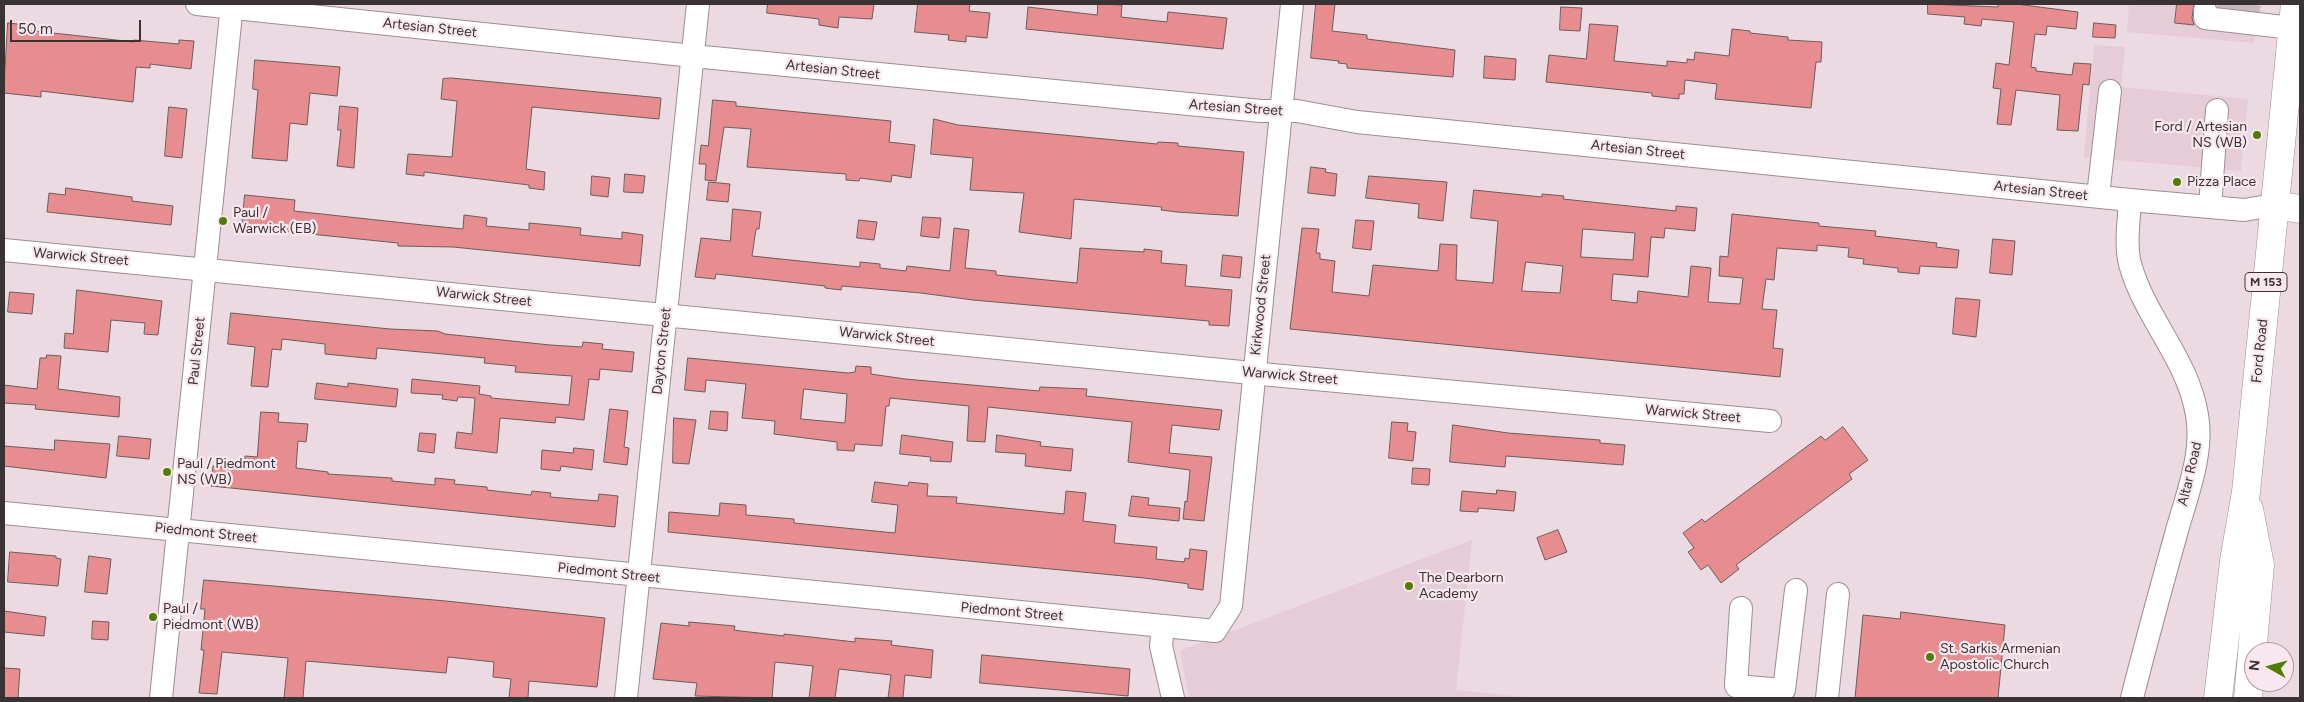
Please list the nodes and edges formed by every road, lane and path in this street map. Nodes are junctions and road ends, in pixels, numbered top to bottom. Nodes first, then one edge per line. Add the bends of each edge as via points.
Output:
1 (197, 4) edge
2 (698, 4) edge
3 (1292, 4) edge
4 (232, 6) edge
5 (2205, 10) dead end
6 (2294, 16) edge
7 (693, 56) junction
8 (2110, 91) dead end
9 (2217, 110) dead end
10 (1281, 112) junction
11 (2098, 196) junction
12 (2130, 200) junction
13 (2274, 205) junction
14 (2210, 207) junction
15 (2300, 209) edge
16 (4, 250) edge
17 (206, 269) junction
18 (666, 316) junction
19 (1254, 373) junction
20 (1770, 421) dead end
21 (2246, 492) junction
22 (4, 513) edge
23 (178, 530) junction
24 (639, 576) junction
25 (1796, 590) dead end
26 (1838, 594) dead end
27 (1741, 608) dead end
28 (1163, 626) junction
29 (1215, 631) joint
30 (161, 698) edge
31 (626, 698) edge
32 (1173, 698) edge
33 (1827, 698) edge
34 (2132, 698) edge
35 (2218, 698) edge
36 (2248, 698) edge

1 - 4 street, Artesian Street
2 - 7 street, Dayton Street
3 - 10 street, Kirkwood Street
4 - 7 street, Artesian Street
4 - 17 street, Paul Street
5 - 6 street via 2205,18
6 - 13 main road, Ford Road / M 153
7 - 10 street, Artesian Street
7 - 18 street, Dayton Street
8 - 11 street
9 - 14 street
10 - 11 street, Artesian Street via 1297,111 1357,122
10 - 19 street, Kirkwood Street
11 - 12 street, Artesian Street
12 - 14 street, Artesian Street
12 - 34 street, Altar Road via 2130,262 2152,314 2186,375 2199,428 2192,472
13 - 14 street, Artesian Street via 2244,210
13 - 15 main road
13 - 21 main road, Ford Road / M 153
16 - 17 street, Warwick Street
17 - 18 street, Warwick Street
17 - 23 street, Paul Street
18 - 19 street, Warwick Street
18 - 24 street, Dayton Street
19 - 20 street, Warwick Street
19 - 29 street, Kirkwood Street via 1231,606
21 - 35 main road, Ford Road / M 153 via 2234,561
21 - 36 main road via 2260,564
22 - 23 street, Piedmont Street
23 - 24 street, Piedmont Street
23 - 30 street, Paul Street
24 - 28 street, Piedmont Street
24 - 31 street, Dayton Street
25 - 27 street via 1784,690 1736,686
26 - 33 street
28 - 29 street, Piedmont Street
28 - 32 street via 1161,646

